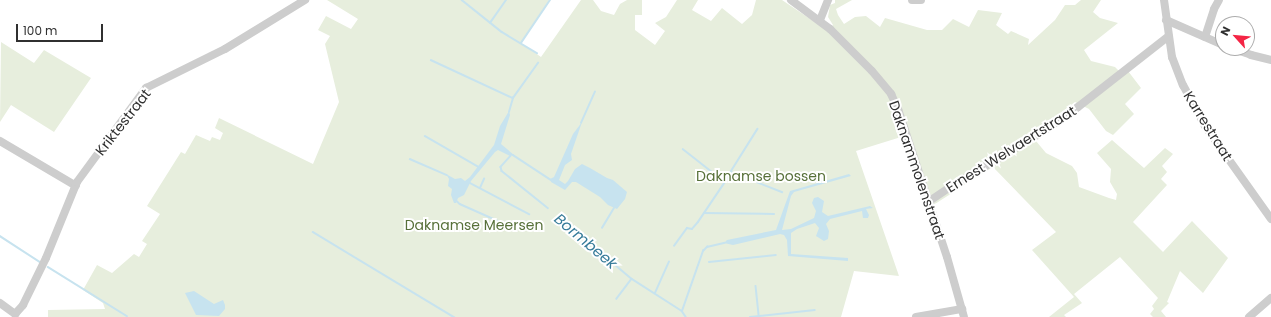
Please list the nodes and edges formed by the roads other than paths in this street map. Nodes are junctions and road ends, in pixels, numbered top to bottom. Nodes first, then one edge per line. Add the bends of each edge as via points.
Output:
1 (305, 0) edge
2 (790, 0) edge
3 (828, 0) edge
4 (912, 0) edge
5 (921, 0) edge
6 (1164, 0) edge
7 (1219, 0) edge
8 (820, 20) junction
9 (1166, 20) junction
10 (1168, 36) junction
11 (1205, 37) junction
12 (1215, 41) edge
13 (1255, 56) edge
14 (1271, 60) edge
15 (0, 141) edge
16 (76, 186) junction
17 (928, 202) junction
18 (1271, 219) edge
19 (1271, 298) edge
20 (0, 304) edge
21 (963, 313) edge
22 (15, 315) edge
23 (916, 317) edge
24 (1249, 317) edge

1 - 16 street, Kriktestraat via 225,49 146,88
2 - 8 street, Daknammolenstraat
3 - 8 street
4 - 5 street
6 - 9 street, Karrestraat
7 - 11 street
8 - 17 street, Daknammolenstraat via 872,71 891,94
9 - 10 street, Karrestraat
9 - 11 street
10 - 17 street, Ernest Welvaertstraat via 1041,133
10 - 18 street, Karrestraat via 1172,57 1196,111
11 - 12 street
13 - 14 street
15 - 16 street
16 - 22 street, Kriktestraat via 46,258 23,305
17 - 21 street, Daknammolenstraat
19 - 24 street
20 - 22 street
21 - 23 street, Daknammolenstraat

